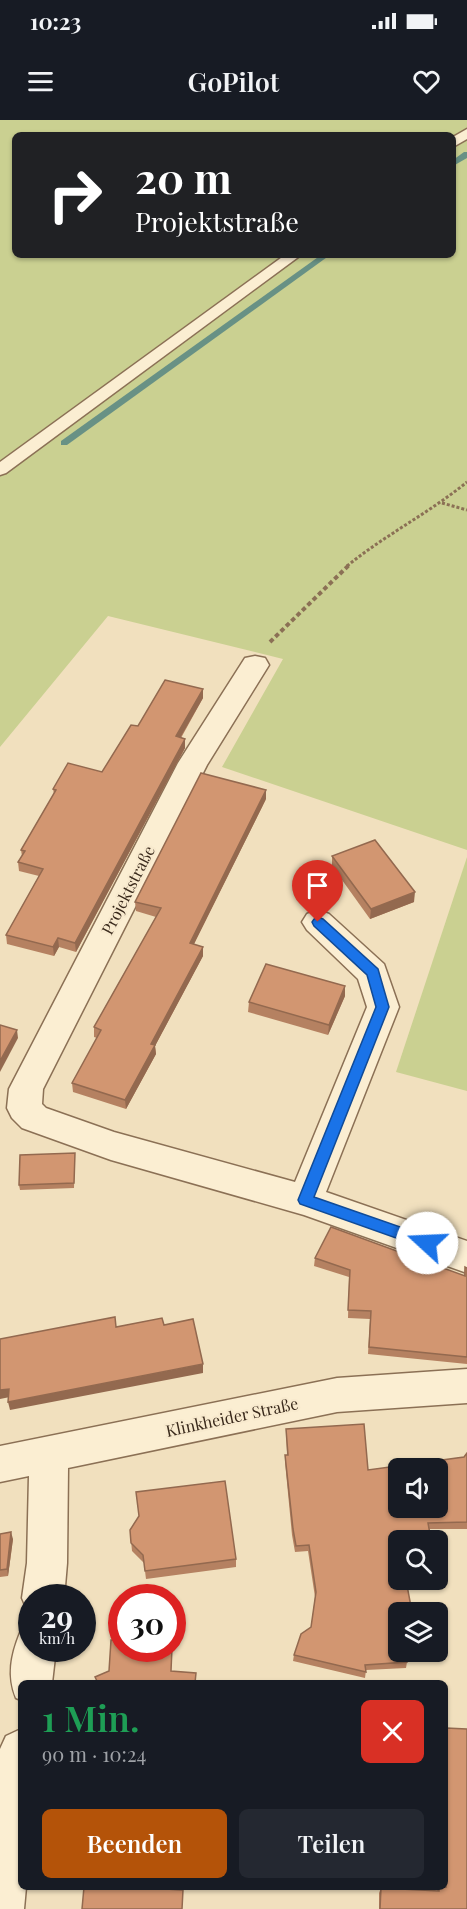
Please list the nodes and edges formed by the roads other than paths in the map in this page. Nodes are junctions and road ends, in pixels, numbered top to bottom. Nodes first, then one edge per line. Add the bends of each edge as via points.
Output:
1 (290, 258) edge
2 (0, 470) edge
3 (255, 665) road end
4 (318, 922) dead end
5 (306, 1200) junction
6 (467, 1257) edge
7 (467, 1386) edge
8 (49, 1455) junction
9 (0, 1464) edge
10 (45, 1584) edge
11 (33, 1662) edge
12 (31, 1680) edge
13 (18, 1775) edge
14 (1, 1909) edge

1 - 2 lane
3 - 5 street, Projektstraße via 193,763 26,1089 24,1108 34,1118 111,1146
4 - 5 street via 373,973 383,1007
5 - 6 street, Projektstraße
7 - 8 street, Klinkheider Straße via 337,1395
8 - 9 street, Klinkheider Straße
8 - 10 street
11 - 12 street
13 - 14 street

